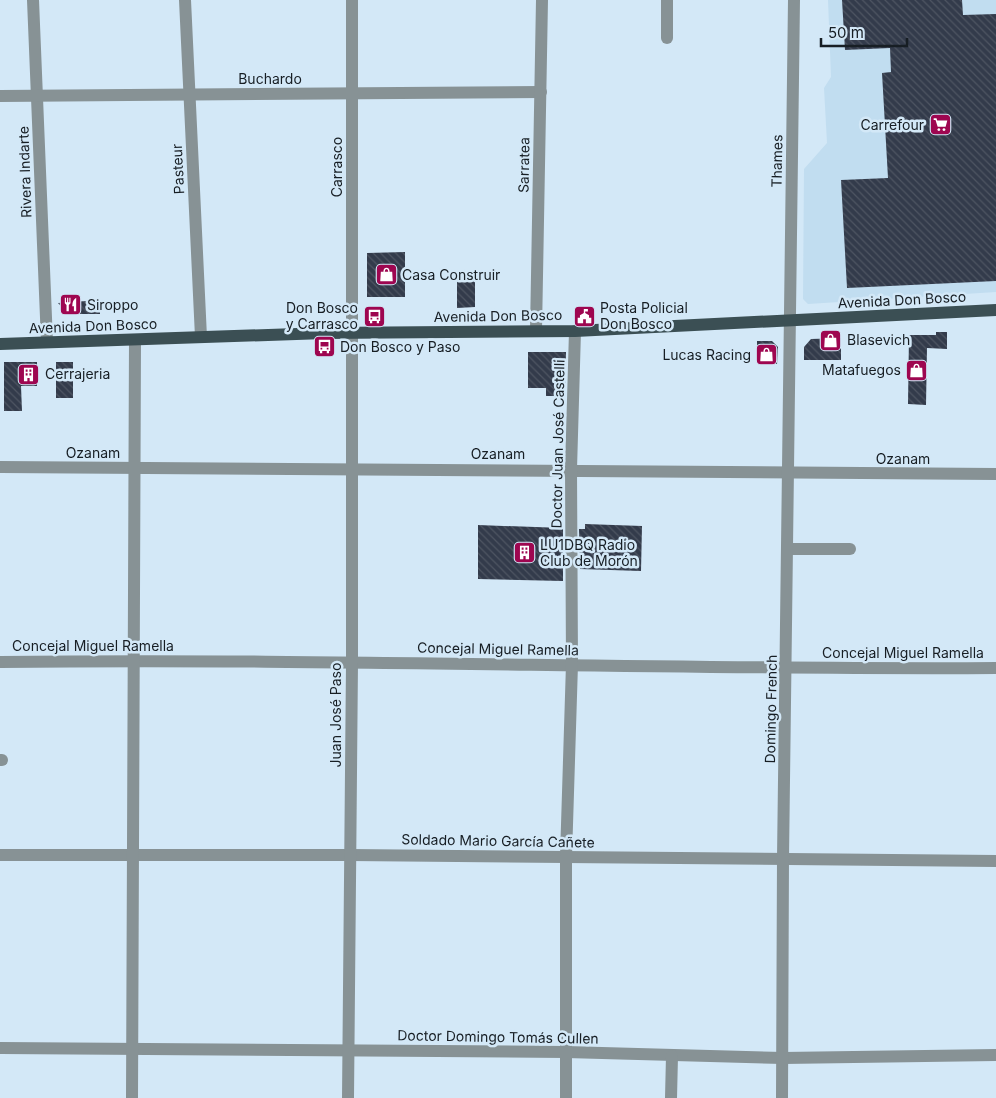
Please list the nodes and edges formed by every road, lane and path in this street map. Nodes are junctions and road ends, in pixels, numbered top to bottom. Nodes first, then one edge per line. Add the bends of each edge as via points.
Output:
1 (32, 0) edge
2 (185, 0) edge
3 (352, 0) edge
4 (542, 0) edge
5 (667, 0) edge
6 (794, 0) edge
7 (668, 38) dead end
8 (541, 92) junction
9 (190, 93) junction
10 (36, 94) junction
11 (351, 94) junction
12 (0, 96) edge
13 (996, 310) edge
14 (790, 322) junction
15 (575, 330) junction
16 (536, 331) junction
17 (353, 333) junction
18 (201, 337) junction
19 (135, 340) junction
20 (47, 342) junction
21 (0, 344) edge
22 (0, 467) edge
23 (134, 468) junction
24 (350, 468) junction
25 (571, 469) junction
26 (788, 474) junction
27 (996, 474) edge
28 (787, 549) junction
29 (850, 549) dead end
30 (133, 660) junction
31 (0, 662) edge
32 (352, 663) junction
33 (572, 664) junction
34 (996, 668) edge
35 (787, 669) junction
36 (0, 855) edge
37 (132, 855) junction
38 (350, 855) junction
39 (566, 857) junction
40 (783, 858) junction
41 (996, 861) edge
42 (0, 1048) edge
43 (132, 1048) junction
44 (348, 1049) junction
45 (566, 1052) junction
46 (996, 1055) edge
47 (672, 1056) junction
48 (783, 1058) junction
49 (132, 1098) edge
50 (348, 1098) edge
51 (566, 1098) edge
52 (671, 1098) edge
53 (782, 1098) edge

1 - 10 street, Rivera Indarte
2 - 9 street, Pasteur
3 - 11 street, Carrasco
4 - 8 street, Sarratea
5 - 7 street
6 - 14 street, Thames
8 - 11 street, Buchardo
8 - 16 street, Sarratea
9 - 10 street, Buchardo
9 - 11 street, Buchardo
9 - 18 street, Pasteur
10 - 12 street, Buchardo
10 - 20 street, Rivera Indarte
11 - 17 street, Carrasco
13 - 14 main road, Avenida Don Bosco
14 - 15 main road, Avenida Don Bosco
14 - 26 street, Domingo French
15 - 16 main road, Avenida Don Bosco
15 - 25 street, Doctor Juan José Castelli
16 - 17 main road, Avenida Don Bosco
17 - 18 main road, Avenida Don Bosco
17 - 24 street, Juan José Paso
18 - 19 main road, Avenida Don Bosco
19 - 20 main road, Avenida Don Bosco
19 - 23 street
20 - 21 main road, Avenida Don Bosco
22 - 23 street, Ozanam
23 - 24 street, Ozanam
23 - 30 street
24 - 25 street, Ozanam
24 - 32 street, Juan José Paso
25 - 26 street, Ozanam
25 - 33 street, Doctor Juan José Castelli
26 - 27 street, Ozanam
26 - 28 street, Domingo French
28 - 29 street
28 - 35 street, Domingo French
30 - 31 street, Concejal Miguel Ramella
30 - 32 street, Concejal Miguel Ramella
30 - 37 street
32 - 33 street, Concejal Miguel Ramella
32 - 38 street, Juan José Paso
33 - 35 street, Concejal Miguel Ramella
33 - 39 street, Doctor Juan José Castelli
34 - 35 street, Concejal Miguel Ramella
35 - 40 street, Domingo French
36 - 37 street, Soldado Mario García Cañete
37 - 38 street, Soldado Mario García Cañete
37 - 43 street
38 - 39 street, Soldado Mario García Cañete
38 - 44 street, Juan José Paso
39 - 40 street, Soldado Mario García Cañete
39 - 45 street, Doctor Juan José Castelli
40 - 41 street, Soldado Mario García Cañete
40 - 48 street, Domingo French
42 - 43 street, Doctor Domingo Tomás Cullen
43 - 44 street, Doctor Domingo Tomás Cullen
43 - 49 street
44 - 45 street, Doctor Domingo Tomás Cullen
44 - 50 street, Juan José Paso
45 - 47 street, Doctor Domingo Tomás Cullen
45 - 51 street, Doctor Juan José Castelli
46 - 48 street, Doctor Domingo Tomás Cullen
47 - 48 street, Doctor Domingo Tomás Cullen
47 - 52 street
48 - 53 street, Domingo French

